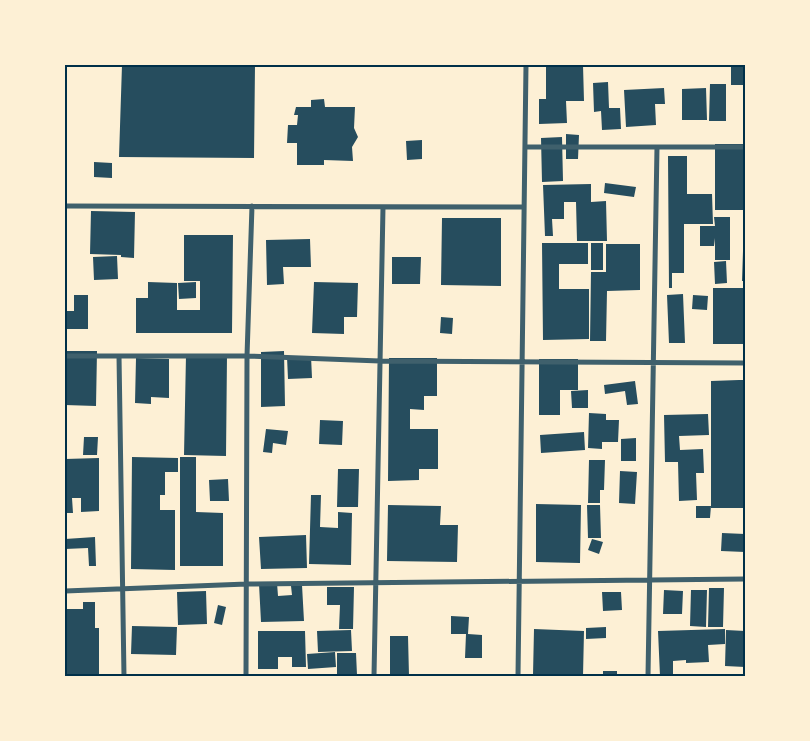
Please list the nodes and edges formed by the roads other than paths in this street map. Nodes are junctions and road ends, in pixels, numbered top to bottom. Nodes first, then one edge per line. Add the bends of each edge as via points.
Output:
1 (526, 65) edge
2 (525, 147) junction
3 (657, 147) junction
4 (745, 147) edge
5 (65, 206) edge
6 (252, 206) junction
7 (383, 207) junction
8 (524, 207) junction
9 (65, 356) edge
10 (119, 356) junction
11 (247, 356) junction
12 (380, 361) junction
13 (522, 362) junction
14 (655, 362) junction
15 (745, 363) edge
16 (745, 579) edge
17 (650, 581) junction
18 (376, 583) junction
19 (519, 583) junction
20 (247, 584) junction
21 (123, 588) junction
22 (65, 592) edge
23 (124, 676) edge
24 (246, 676) edge
25 (374, 676) edge
26 (518, 676) edge
27 (648, 676) edge

1 - 2 street
2 - 3 street
2 - 8 street
3 - 4 street
3 - 14 street
5 - 6 street
6 - 7 street
6 - 11 street
7 - 8 street
7 - 12 street
8 - 13 street
9 - 10 street
10 - 11 street
10 - 21 street
11 - 12 street
11 - 20 street
12 - 13 street
12 - 18 street
13 - 14 street
13 - 19 street
14 - 15 street
14 - 17 street
16 - 17 street
17 - 19 street
17 - 27 street
18 - 19 street
18 - 20 street
18 - 25 street
19 - 26 street
20 - 21 street
20 - 24 street
21 - 22 street
21 - 23 street

